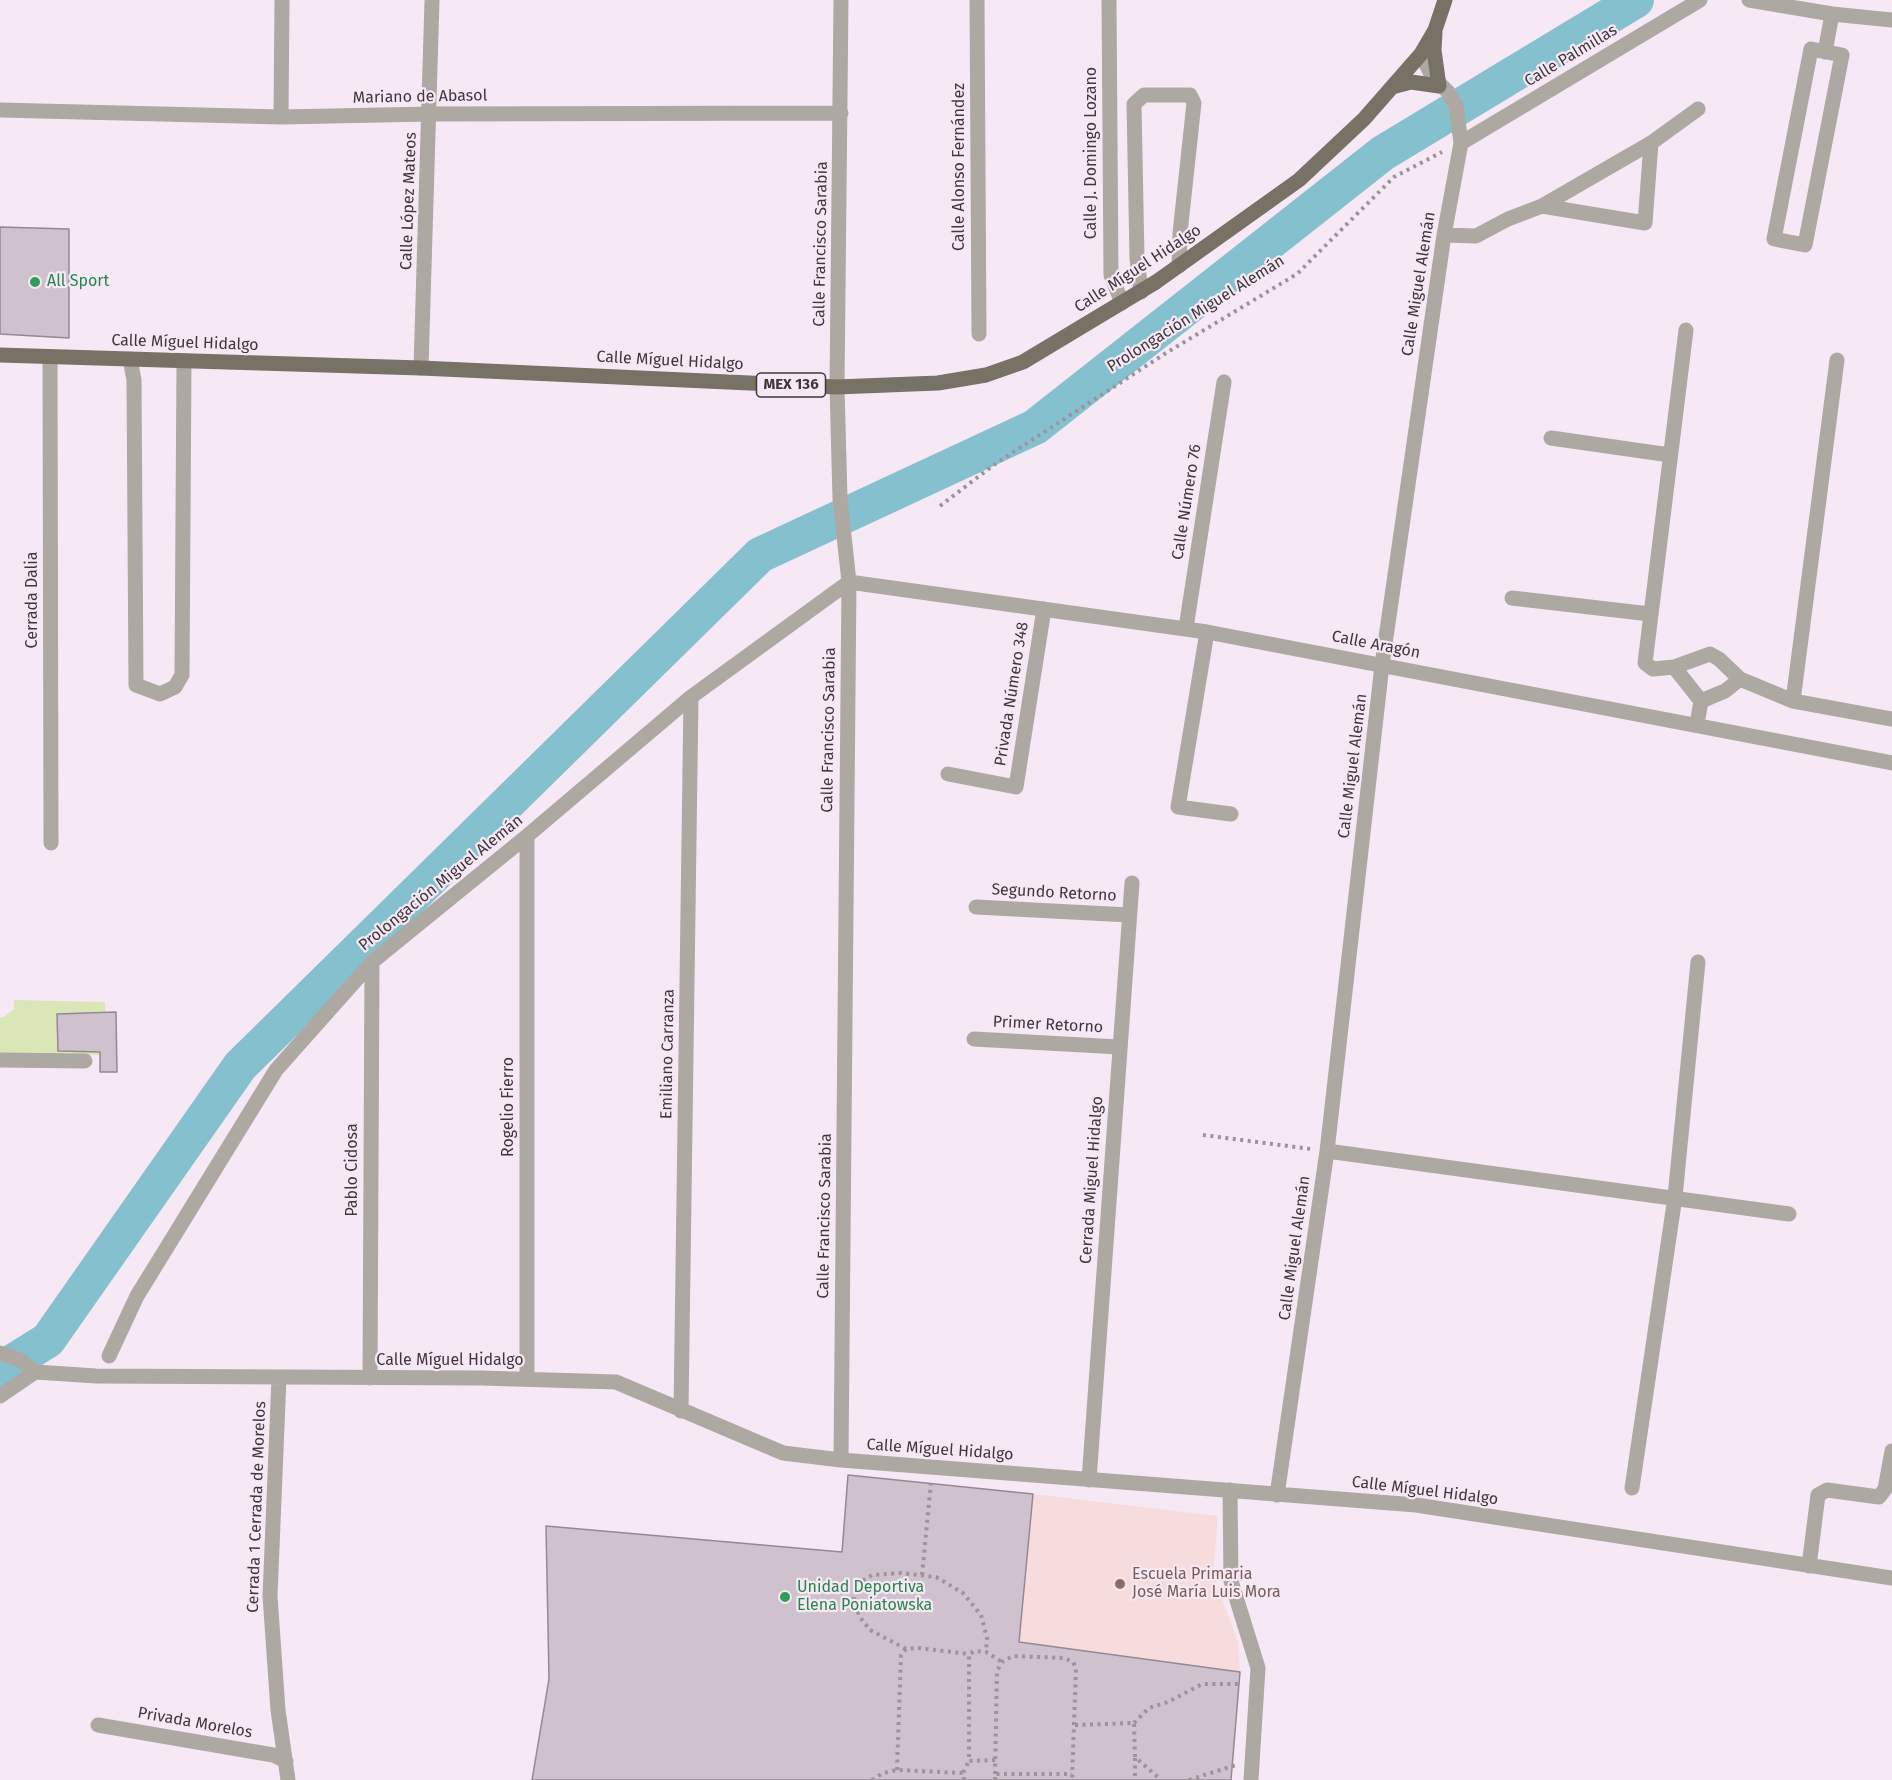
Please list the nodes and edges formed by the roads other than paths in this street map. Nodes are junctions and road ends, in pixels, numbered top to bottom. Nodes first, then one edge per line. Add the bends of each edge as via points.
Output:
1 (282, 0) edge
2 (432, 0) edge
3 (841, 0) edge
4 (977, 0) edge
5 (1109, 0) edge
6 (1700, 0) edge
7 (1749, 0) edge
8 (1447, 3) edge
9 (1832, 14) junction
10 (1892, 20) edge
11 (1435, 30) junction
12 (1825, 52) junction
13 (1420, 54) junction
14 (1392, 87) junction
15 (1444, 89) junction
16 (1698, 109) dead end
17 (0, 110) edge
18 (841, 113) junction
19 (431, 114) junction
20 (280, 117) junction
21 (1461, 143) junction
22 (1652, 143) junction
23 (1542, 206) junction
24 (1444, 236) junction
25 (1179, 266) junction
26 (1140, 292) junction
27 (1122, 303) junction
28 (1686, 330) dead end
29 (978, 334) dead end
30 (0, 355) edge
31 (50, 357) junction
32 (130, 359) junction
33 (1837, 360) dead end
34 (184, 361) junction
35 (421, 368) junction
36 (1224, 381) dead end
37 (837, 387) junction
38 (1551, 438) dead end
39 (1670, 455) junction
40 (849, 582) junction
41 (1512, 598) dead end
42 (1044, 609) junction
43 (1650, 614) junction
44 (1185, 628) junction
45 (1207, 632) junction
46 (1382, 665) junction
47 (1674, 667) junction
48 (1740, 679) junction
49 (691, 697) junction
50 (1701, 701) junction
51 (1793, 701) junction
52 (1892, 719) edge
53 (1697, 724) junction
54 (1892, 763) edge
55 (948, 774) dead end
56 (1231, 814) dead end
57 (527, 836) junction
58 (51, 843) dead end
59 (1132, 884) dead end
60 (976, 907) dead end
61 (1129, 915) junction
62 (372, 962) junction
63 (1698, 962) dead end
64 (974, 1039) dead end
65 (1119, 1047) junction
66 (0, 1060) edge
67 (85, 1061) dead end
68 (1327, 1151) junction
69 (1675, 1197) junction
70 (1789, 1214) dead end
71 (9, 1356) edge
72 (109, 1356) dead end
73 (35, 1372) junction
74 (279, 1378) junction
75 (370, 1378) junction
76 (527, 1379) junction
77 (0, 1396) edge
78 (681, 1411) junction
79 (1892, 1451) edge
80 (841, 1460) junction
81 (1089, 1480) junction
82 (1632, 1488) dead end
83 (1230, 1490) junction
84 (1277, 1495) junction
85 (1809, 1566) junction
86 (1892, 1578) edge
87 (98, 1725) dead end
88 (286, 1761) junction
89 (288, 1780) edge
90 (1251, 1780) edge

1 - 20 street
2 - 19 street, Calle López Mateos
3 - 18 street, Calle Francisco Sarabia
4 - 29 street, Calle Alonso Fernández
5 - 27 street, Calle J. Domingo Lozano via 1111,275
6 - 21 street, Calle Palmillas
7 - 9 street
8 - 11 main road, Calle Míguel Hidalgo / MEX 136
9 - 10 street
9 - 12 street
11 - 13 main road, Calle Míguel Hidalgo / MEX 136
11 - 15 main road via 1434,50
12 - 12 street via 1842,55 1805,245 1774,239 1811,49
13 - 14 main road, Calle Míguel Hidalgo / MEX 136
13 - 15 street, Calle Miguel Alemán
14 - 15 main road via 1411,82
14 - 25 main road, Calle Míguel Hidalgo / MEX 136 via 1299,180
15 - 21 street, Calle Miguel Alemán via 1456,106
16 - 22 street
17 - 20 street, Mariano de Abasol
18 - 19 street, Mariano de Abasol
18 - 37 street, Calle Francisco Sarabia
19 - 20 street, Mariano de Abasol
19 - 35 street, Calle López Mateos
21 - 24 street, Calle Miguel Alemán
22 - 23 street
22 - 23 street via 1645,223
23 - 24 street via 1476,236
24 - 46 street, Calle Miguel Alemán
25 - 26 main road, Calle Míguel Hidalgo / MEX 136
25 - 26 street via 1194,103 1190,95 1143,95 1134,104
26 - 27 main road, Calle Míguel Hidalgo / MEX 136
27 - 37 main road, Calle Míguel Hidalgo / MEX 136 via 1023,362 986,375 938,383
28 - 39 street
30 - 31 main road, Calle Míguel Hidalgo / MEX 136
31 - 32 main road, Calle Míguel Hidalgo / MEX 136
31 - 58 street, Cerrada Dalia
32 - 34 main road, Calle Míguel Hidalgo / MEX 136
32 - 34 street via 134,380 136,684 160,694 175,687 182,675
33 - 51 street
34 - 35 main road, Calle Míguel Hidalgo / MEX 136
35 - 37 main road, Calle Míguel Hidalgo / MEX 136
36 - 44 street, Calle Número 76
37 - 40 street, Calle Francisco Sarabia via 840,499
38 - 39 street
39 - 43 street
40 - 42 street, Calle Aragón
40 - 49 street, Prolongación Miguel Alemán
40 - 80 street, Calle Francisco Sarabia
41 - 43 street
42 - 44 street, Calle Aragón
42 - 55 street, Privada Número 348 via 1016,787
43 - 47 street via 1646,663 1653,669
44 - 45 street, Calle Aragón
45 - 46 street, Calle Aragón
45 - 56 street via 1178,807
46 - 53 street, Calle Aragón
46 - 68 street, Calle Miguel Alemán
47 - 48 street via 1710,654
47 - 50 street
48 - 50 street via 1725,691
48 - 51 street
49 - 57 street, Prolongación Miguel Alemán
49 - 78 street, Emiliano Carranza
50 - 53 street
51 - 52 street
53 - 54 street, Calle Aragón
57 - 62 street, Prolongación Miguel Alemán
57 - 76 street, Rogelio Fierro
59 - 61 street, Cerrada Miguel Hidalgo
60 - 61 street, Segundo Retorno
61 - 65 street, Cerrada Miguel Hidalgo
62 - 72 street, Prolongación Miguel Alemán via 276,1070 137,1296
62 - 75 street, Pablo Cidosa
63 - 69 street
64 - 65 street, Primer Retorno
65 - 81 street, Cerrada Miguel Hidalgo
66 - 67 street
68 - 69 street
68 - 84 street, Calle Miguel Alemán
69 - 70 street
69 - 82 street
71 - 73 street
73 - 74 street, Calle Míguel Hidalgo
73 - 77 street
74 - 75 street, Calle Míguel Hidalgo
74 - 88 street, Cerrada 1 Cerrada de Morelos via 270,1596 278,1710
75 - 76 street, Calle Míguel Hidalgo
76 - 78 street, Calle Míguel Hidalgo via 616,1382
78 - 80 street, Calle Míguel Hidalgo via 783,1453
79 - 85 street via 1885,1489 1878,1497 1827,1490 1818,1495
80 - 81 street, Calle Míguel Hidalgo
81 - 83 street, Calle Míguel Hidalgo
83 - 84 street, Calle Míguel Hidalgo
83 - 90 street via 1231,1581 1258,1668
84 - 85 street, Calle Míguel Hidalgo via 1416,1505
85 - 86 street, Calle Míguel Hidalgo
87 - 88 street, Privada Morelos via 273,1755
88 - 89 street, Cerrada 1 Cerrada de Morelos

